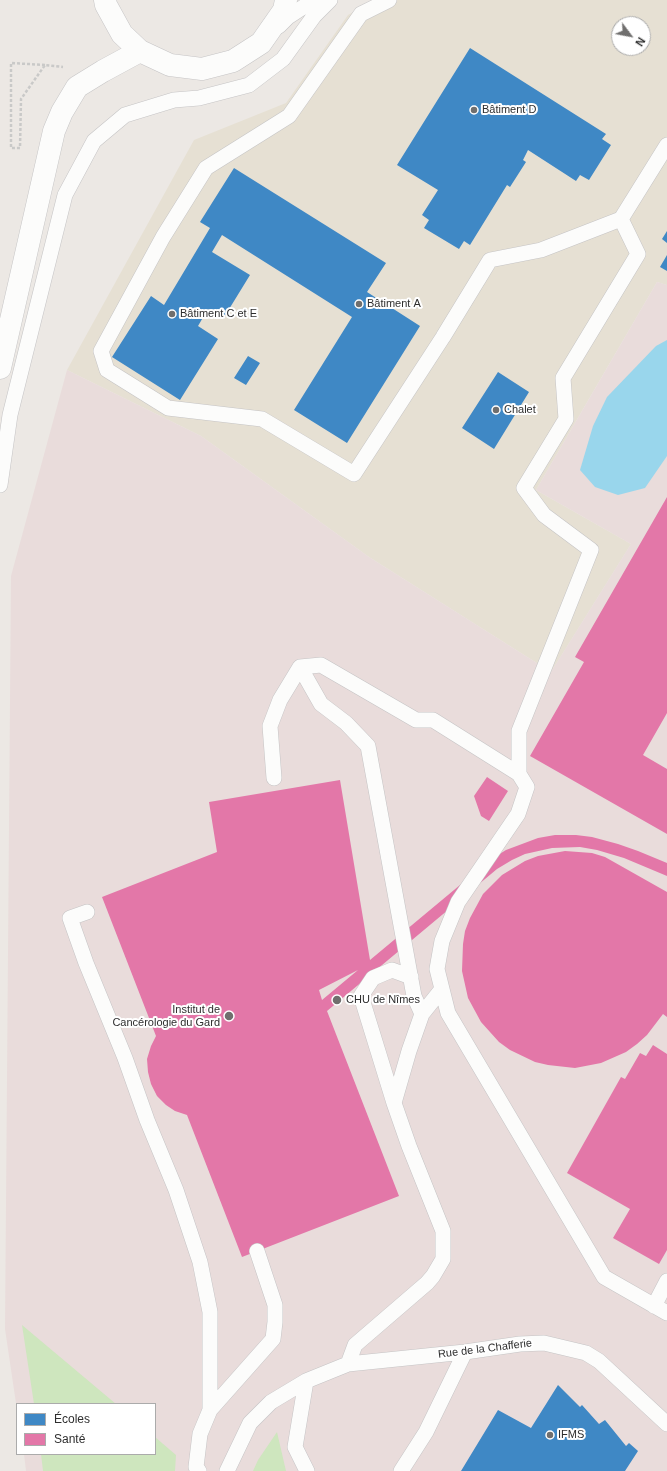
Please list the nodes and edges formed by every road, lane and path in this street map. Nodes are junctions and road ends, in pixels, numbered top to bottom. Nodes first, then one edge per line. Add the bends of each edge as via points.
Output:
1 (106, 0) edge
2 (314, 0) edge
3 (330, 0) edge
4 (388, 0) edge
5 (289, 3) edge
6 (261, 43) junction
7 (140, 51) junction
8 (45, 65) junction
9 (67, 67) dead end
10 (667, 145) edge
11 (620, 219) junction
12 (0, 368) edge
13 (0, 485) edge
14 (300, 666) junction
15 (519, 774) junction
16 (274, 778) dead end
17 (87, 912) dead end
18 (411, 977) junction
19 (442, 989) junction
20 (422, 1014) junction
21 (394, 1103) junction
22 (257, 1251) dead end
23 (667, 1281) edge
24 (654, 1306) junction
25 (667, 1313) edge
26 (465, 1352) junction
27 (348, 1364) junction
28 (306, 1381) junction
29 (210, 1410) junction
30 (667, 1424) edge
31 (199, 1471) edge
32 (227, 1471) edge
33 (307, 1471) edge
34 (400, 1471) edge

1 - 7 street via 106,5 122,34
2 - 6 lane via 288,17
3 - 13 lane via 314,16 283,59 250,85 199,98 174,100 126,115 94,141 65,195 10,415
4 - 11 lane via 361,14 289,116 206,168 163,236 101,351 107,370 168,408 262,419 354,474 490,260 541,250
5 - 6 street
6 - 7 street via 233,61 202,69 170,65
7 - 12 street via 77,87 62,112 54,131
8 - 8 path via 11,63 11,148 20,148 21,99
8 - 9 path
10 - 11 lane
11 - 15 lane via 638,254 564,378 566,419 524,488 544,515 591,550 520,731
14 - 15 lane via 321,665 416,720 433,720
14 - 16 lane via 280,700 270,726
14 - 18 lane via 321,704 368,746
15 - 19 lane via 527,787 518,814 458,902 442,941 437,970
17 - 29 lane via 70,918 176,1190 200,1262 210,1312
18 - 20 lane via 414,996
18 - 21 lane via 392,970 373,978 361,996
19 - 20 lane
19 - 24 lane via 448,1013 604,1277
20 - 21 lane
21 - 27 lane via 443,1231 443,1259 427,1283 355,1345
22 - 29 lane via 275,1305 273,1339
23 - 24 lane
24 - 25 lane
26 - 27 lane, Rue de la Chafferie
26 - 30 lane, Rue de la Chafferie via 544,1343 586,1353 599,1361
26 - 34 lane via 426,1432
27 - 28 lane, Rue de la Chafferie
28 - 32 lane via 271,1402 250,1423
28 - 33 lane via 294,1448
29 - 31 lane via 200,1434 196,1467

